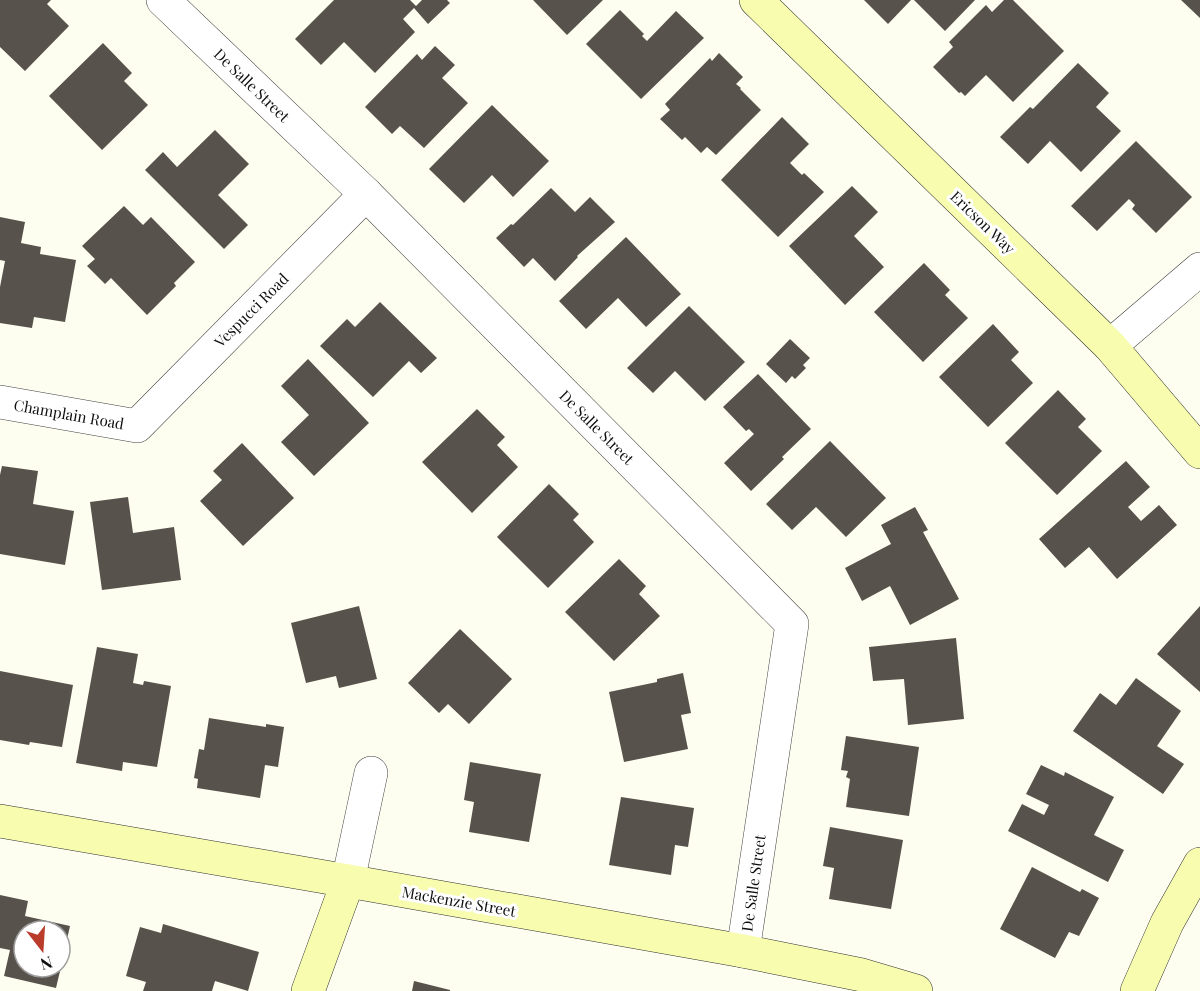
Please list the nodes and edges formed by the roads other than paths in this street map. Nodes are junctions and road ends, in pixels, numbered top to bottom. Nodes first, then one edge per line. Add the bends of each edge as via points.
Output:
1 (163, 0) edge
2 (756, 0) edge
3 (366, 194) junction
4 (1200, 269) edge
5 (1110, 346) junction
6 (0, 402) edge
7 (137, 426) joint
8 (1200, 452) edge
9 (370, 773) dead end
10 (0, 821) edge
11 (1200, 864) edge
12 (348, 881) junction
13 (743, 951) junction
14 (308, 991) edge
15 (916, 991) edge
16 (1137, 991) edge

1 - 3 street, De Salle Street
2 - 5 street, Ericson Way
3 - 7 street, Vespucci Road
3 - 13 street, De Salle Street via 792,624
4 - 5 street
5 - 8 street, Ericson Way
6 - 7 street, Champlain Road
9 - 12 street
10 - 12 street, Mackenzie Street
11 - 16 street via 1167,923
12 - 13 street, Mackenzie Street
12 - 14 street
13 - 15 street, Mackenzie Street via 862,975

